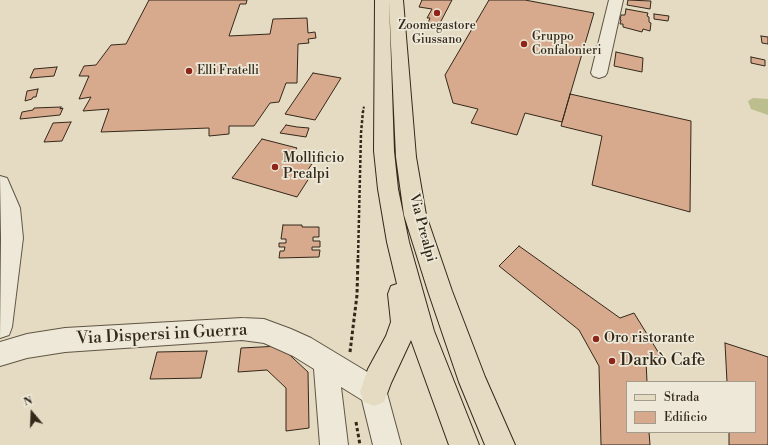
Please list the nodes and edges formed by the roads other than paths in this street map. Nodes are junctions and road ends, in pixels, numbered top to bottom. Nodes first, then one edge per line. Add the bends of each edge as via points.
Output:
1 (382, 0) edge
2 (396, 0) edge
3 (616, 0) edge
4 (599, 73) dead end
5 (0, 183) edge
6 (400, 252) junction
7 (0, 327) edge
8 (0, 354) edge
9 (337, 369) junction
10 (374, 392) junction
11 (334, 445) edge
12 (387, 445) edge
13 (464, 445) edge
14 (500, 445) edge

1 - 6 main road, Via Prealpi via 384,151
2 - 14 main road, Via Prealpi via 406,158 415,215 473,382
3 - 4 street
5 - 7 street via 10,208 12,238
6 - 10 main road via 398,277 404,322
6 - 13 main road, Via Prealpi via 421,330
8 - 9 street, Via Dispersi in Guerra via 27,346 65,340 242,329 264,331 282,337
9 - 10 street, Via Dispersi in Guerra
9 - 11 street via 328,390
10 - 12 street

